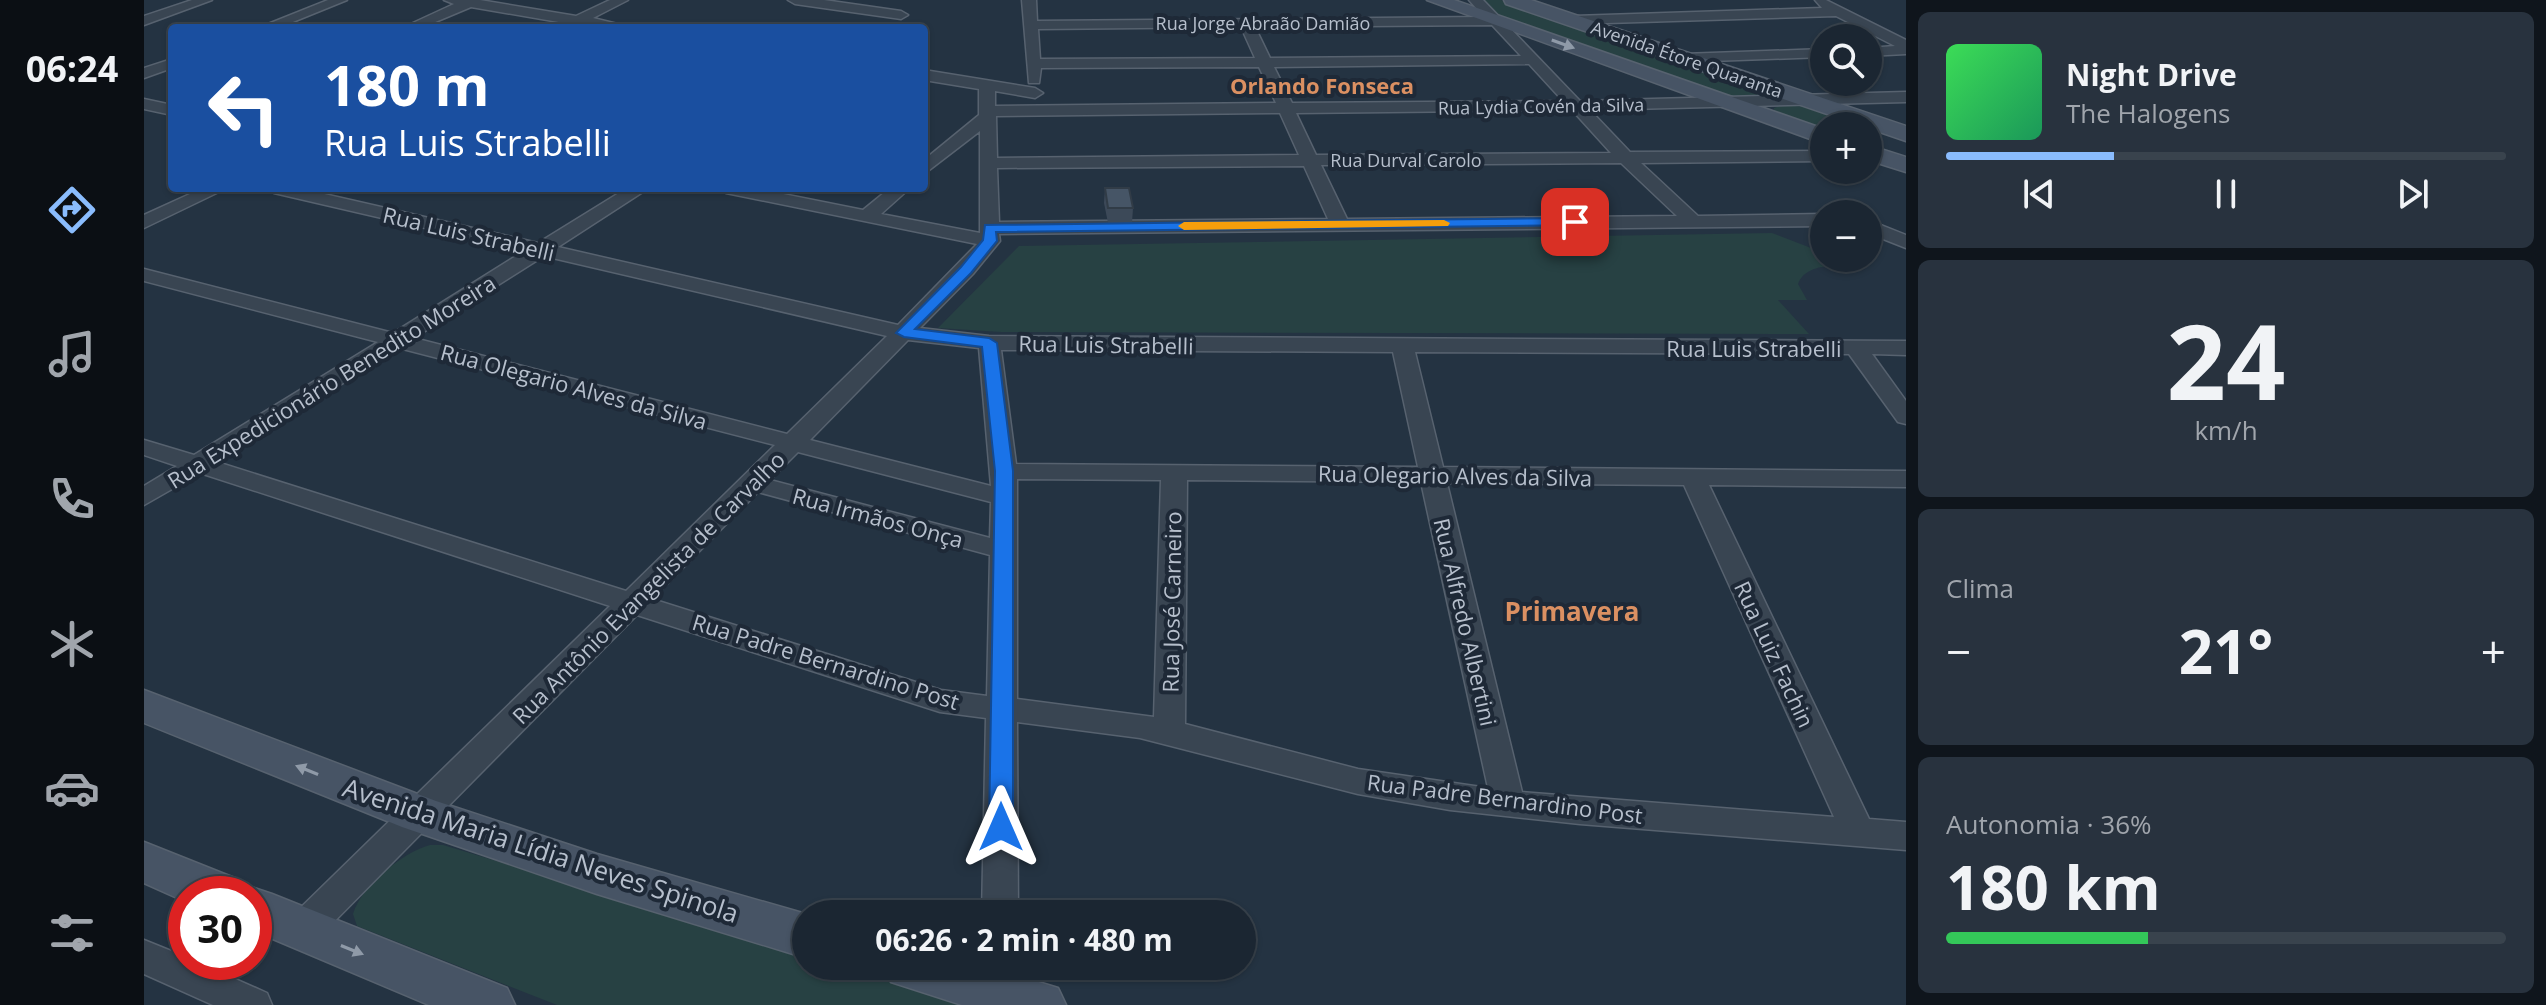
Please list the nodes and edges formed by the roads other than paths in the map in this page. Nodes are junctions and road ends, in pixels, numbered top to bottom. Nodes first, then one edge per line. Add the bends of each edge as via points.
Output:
1 (205, 0) edge
2 (340, 0) edge
3 (451, 0) edge
4 (621, 0) edge
5 (795, 0) edge
6 (1029, 0) edge
7 (1436, 0) edge
8 (1476, 0) edge
9 (1513, 0) edge
10 (1817, 0) edge
11 (1674, 1) edge
12 (474, 2) edge
13 (902, 8) edge
14 (1834, 12) junction
15 (1799, 13) junction
16 (578, 20) junction
17 (1494, 20) junction
18 (1574, 20) junction
19 (144, 21) edge
20 (1246, 23) junction
21 (276, 24) edge
22 (419, 24) edge
23 (570, 24) edge
24 (602, 24) edge
25 (1031, 25) junction
26 (1906, 48) edge
27 (1882, 51) edge
28 (1810, 53) edge
29 (1683, 58) junction
30 (1533, 60) junction
31 (1264, 62) junction
32 (168, 64) edge
33 (1033, 64) junction
34 (144, 73) edge
35 (928, 76) edge
36 (941, 78) junction
37 (987, 85) junction
38 (928, 88) edge
39 (1906, 97) edge
40 (1806, 100) junction
41 (1036, 102) junction
42 (144, 104) edge
43 (1731, 104) junction
44 (1576, 106) junction
45 (168, 109) edge
46 (1286, 109) junction
47 (988, 113) junction
48 (1810, 132) edge
49 (1906, 134) edge
50 (1810, 156) edge
51 (1626, 158) junction
52 (1882, 158) edge
53 (1310, 161) junction
54 (988, 163) junction
55 (1906, 165) edge
56 (928, 166) edge
57 (209, 192) edge
58 (292, 192) edge
59 (634, 192) edge
60 (896, 192) edge
61 (782, 193) edge
62 (867, 216) junction
63 (1906, 219) edge
64 (1810, 220) edge
65 (1882, 220) edge
66 (1693, 221) junction
67 (144, 222) edge
68 (1340, 224) junction
69 (1882, 232) edge
70 (990, 234) junction
71 (1906, 242) edge
72 (541, 249) junction
73 (144, 275) edge
74 (904, 333) junction
75 (397, 339) junction
76 (989, 343) junction
77 (1403, 347) junction
78 (1856, 348) junction
79 (1906, 348) edge
80 (1906, 417) edge
81 (793, 443) junction
82 (144, 447) edge
83 (198, 464) junction
84 (1174, 473) junction
85 (1432, 475) junction
86 (1693, 477) junction
87 (1906, 479) edge
88 (752, 483) junction
89 (1004, 484) junction
90 (144, 497) edge
91 (1003, 550) junction
92 (633, 601) junction
93 (144, 706) edge
94 (1002, 710) junction
95 (1169, 732) junction
96 (1508, 803) junction
97 (419, 814) junction
98 (1858, 832) junction
99 (1906, 836) edge
100 (144, 862) edge
101 (177, 876) edge
102 (1000, 900) edge
103 (272, 916) edge
104 (303, 929) junction
105 (792, 932) edge
106 (144, 956) edge
107 (975, 980) edge
108 (1013, 988) edge
109 (253, 1005) edge
110 (488, 1005) edge

1 - 19 street
2 - 21 street
3 - 12 street
4 - 16 street
5 - 13 street
6 - 25 street
7 - 17 street, Avenida Étore Quaranta
8 - 17 street
9 - 18 street, Avenida Étore Quaranta
10 - 14 street
11 - 15 street
12 - 16 street
12 - 22 street
14 - 15 street
14 - 26 street
15 - 18 street
16 - 23 street
16 - 24 street
17 - 20 street, Rua Jorge Abraão Damião
17 - 30 street
17 -> 43 street, Avenida Étore Quaranta
18 - 29 street, Avenida Étore Quaranta
20 - 25 street, Rua Jorge Abraão Damião
20 - 31 street
25 - 33 street
26 - 27 street
28 - 29 street
29 - 40 street, Avenida Étore Quaranta
30 - 31 street
30 - 44 street
31 - 33 street
31 - 46 street
32 - 34 street
33 - 41 street
35 - 36 street
36 - 37 street
36 - 38 street
37 - 41 street
37 - 47 street
39 - 40 street, Rua Lydia Covén da Silva
40 - 43 street, Rua Lydia Covén da Silva
40 - 49 street, Avenida Étore Quaranta
41 - 46 street, Rua Lydia Covén da Silva
41 - 47 street, Rua Lydia Covén da Silva
42 - 45 street
43 - 44 street, Rua Lydia Covén da Silva
43 - 48 street, Avenida Étore Quaranta
44 - 46 street, Rua Lydia Covén da Silva
44 - 51 street
46 - 53 street
47 - 54 street
47 - 56 street
50 - 51 street, Rua Durval Carolo
51 - 53 street, Rua Durval Carolo
51 - 66 street
52 - 55 street
53 - 54 street, Rua Durval Carolo
53 - 68 street
54 - 70 street
57 - 67 street
58 - 72 street, Rua Luis Strabelli
59 - 72 street, Rua Expedicionário Benedito Moreira
60 - 62 street
61 - 62 street
62 - 70 street
63 - 65 street
64 - 66 street
66 - 68 street
68 - 70 street
69 - 71 street
70 - 74 street, Rua Antônio Evangelista de Carvalho via 966,270
72 - 74 street, Rua Luis Strabelli
72 - 75 street, Rua Expedicionário Benedito Moreira
73 - 75 street, Rua Olegario Alves da Silva
74 - 76 street, Rua Luis Strabelli
74 - 81 street, Rua Antônio Evangelista de Carvalho
75 - 81 street, Rua Olegario Alves da Silva
75 - 83 street, Rua Expedicionário Benedito Moreira
76 - 77 street, Rua Luis Strabelli
76 - 89 street
77 - 78 street, Rua Luis Strabelli
77 - 85 street, Rua Alfredo Albertini
78 - 79 street, Rua Luis Strabelli
78 - 80 street
81 - 88 street, Rua Antônio Evangelista de Carvalho
81 - 89 street, Rua Olegario Alves da Silva
82 - 83 street, Rua Padre Bernardino Post
83 - 90 street, Rua Expedicionário Benedito Moreira
83 - 92 street, Rua Padre Bernardino Post
84 - 85 street, Rua Olegario Alves da Silva
84 - 89 street, Rua Olegario Alves da Silva
84 - 95 street, Rua José Carneiro
85 - 86 street, Rua Olegario Alves da Silva
85 - 96 street, Rua Alfredo Albertini
86 - 87 street, Rua Olegario Alves da Silva
86 - 98 street, Rua Luiz Fachin
88 - 91 street, Rua Irmãos Onça
88 - 92 street, Rua Antônio Evangelista de Carvalho
89 - 91 street
91 - 94 street
92 - 94 street, Rua Padre Bernardino Post via 940,701
92 - 97 street, Rua Antônio Evangelista de Carvalho
97 -> 93 street, Avenida Maria Lídia Neves Spinola
94 - 95 street, Rua Padre Bernardino Post via 1070,714
94 - 102 street
95 - 96 street, Rua Padre Bernardino Post via 1317,773
96 - 98 street, Rua Padre Bernardino Post
97 - 104 street, Rua Antônio Evangelista de Carvalho
97 - 105 street, Avenida Maria Lídia Neves Spinola
98 - 99 street, Rua Padre Bernardino Post
100 - 101 street
103 - 104 street
104 -> 110 street
106 - 109 street
107 - 108 street

